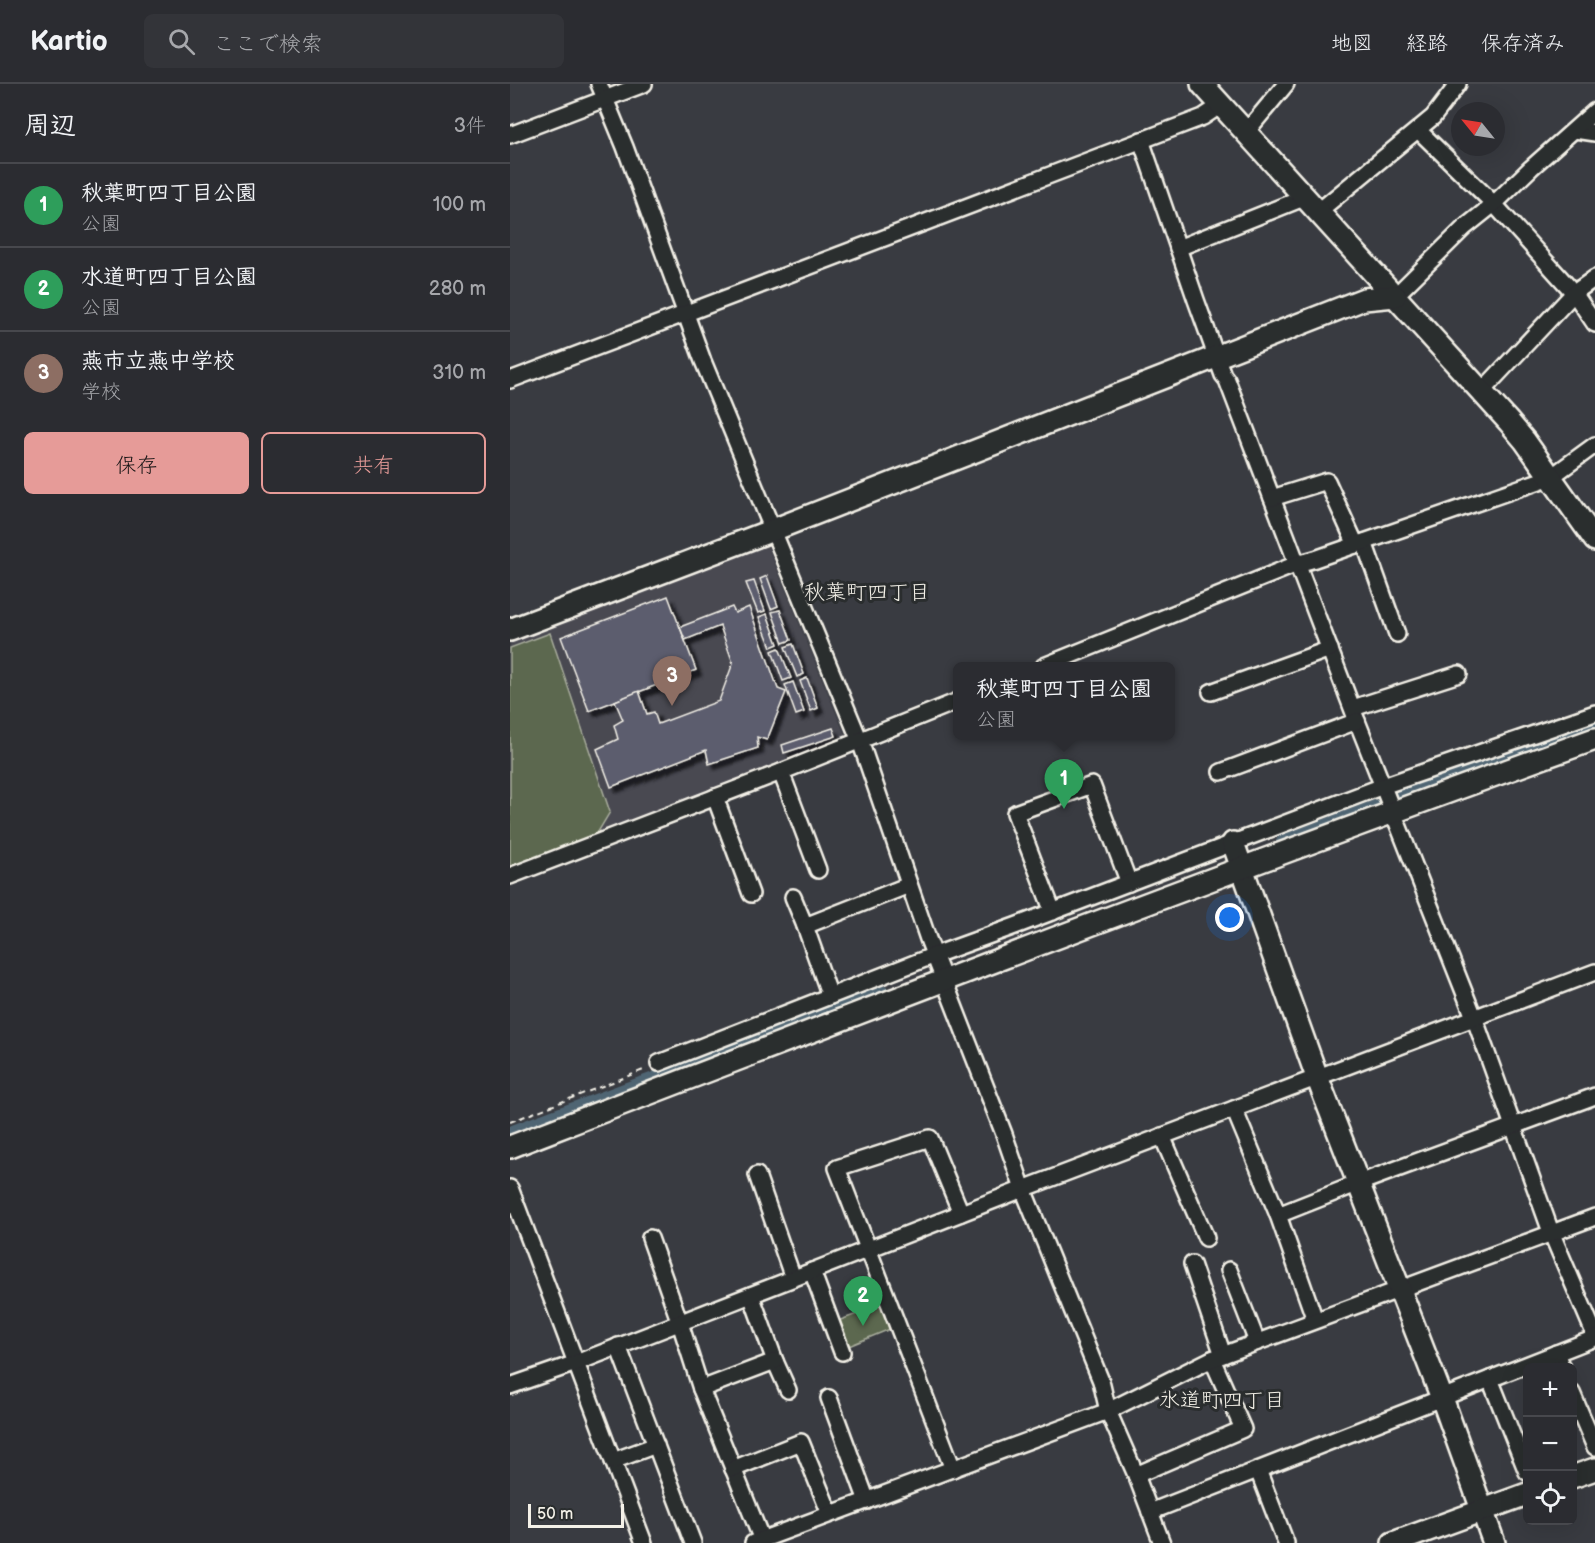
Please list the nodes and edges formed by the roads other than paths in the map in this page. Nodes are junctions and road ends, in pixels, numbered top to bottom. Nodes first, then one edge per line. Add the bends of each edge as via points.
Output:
1 (599, 84) edge
2 (644, 84) edge
3 (1202, 84) edge
4 (1286, 84) edge
5 (1458, 84) edge
6 (606, 99) junction
7 (1221, 105) junction
8 (1595, 111) edge
9 (1418, 130) junction
10 (1575, 130) junction
11 (1246, 131) junction
12 (1595, 133) edge
13 (510, 135) edge
14 (1142, 140) junction
15 (1313, 204) junction
16 (1494, 204) junction
17 (1178, 248) junction
18 (1595, 278) edge
19 (1574, 293) junction
20 (1395, 296) junction
21 (686, 312) junction
22 (1595, 324) edge
23 (1216, 356) junction
24 (510, 380) edge
25 (1482, 391) junction
26 (1595, 445) edge
27 (1551, 477) junction
28 (1272, 498) junction
29 (773, 530) junction
30 (1595, 540) edge
31 (1360, 543) junction
32 (1297, 564) junction
33 (510, 630) edge
34 (1397, 634) dead end
35 (1330, 649) junction
36 (1054, 662) edge
37 (1459, 674) dead end
38 (1211, 692) dead end
39 (953, 703) edge
40 (1595, 713) edge
41 (1355, 715) junction
42 (1595, 738) edge
43 (860, 741) junction
44 (781, 772) junction
45 (1221, 772) dead end
46 (715, 797) junction
47 (1388, 800) junction
48 (1237, 857) junction
49 (818, 870) dead end
50 (510, 876) edge
51 (1129, 883) junction
52 (909, 885) junction
53 (751, 894) dead end
54 (793, 897) dead end
55 (1053, 912) junction
56 (805, 926) junction
57 (941, 968) junction
58 (1595, 972) edge
59 (830, 996) junction
60 (1474, 1017) junction
61 (673, 1068) junction
62 (1317, 1077) junction
63 (1595, 1096) edge
64 (1234, 1109) junction
65 (1513, 1126) junction
66 (1162, 1136) junction
67 (510, 1147) edge
68 (757, 1175) dead end
69 (1359, 1183) junction
70 (510, 1188) edge
71 (1023, 1189) junction
72 (961, 1213) junction
73 (1278, 1215) junction
74 (1595, 1216) edge
75 (1551, 1233) junction
76 (650, 1238) dead end
77 (1206, 1238) dead end
78 (867, 1250) junction
79 (1192, 1264) dead end
80 (1229, 1270) dead end
81 (812, 1271) junction
82 (793, 1278) junction
83 (1400, 1288) junction
84 (751, 1295) junction
85 (1316, 1320) junction
86 (680, 1323) junction
87 (1595, 1337) edge
88 (1257, 1342) junction
89 (618, 1346) junction
90 (842, 1352) dead end
91 (1217, 1357) junction
92 (1559, 1360) edge
93 (775, 1361) junction
94 (576, 1363) junction
95 (1490, 1379) junction
96 (510, 1386) edge
97 (701, 1389) junction
98 (788, 1390) dead end
99 (829, 1398) dead end
100 (1442, 1398) junction
101 (1577, 1405) edge
102 (1108, 1411) junction
103 (656, 1445) junction
104 (1595, 1447) edge
105 (613, 1461) junction
106 (733, 1469) junction
107 (953, 1469) junction
108 (1595, 1469) edge
109 (1258, 1470) junction
110 (1527, 1471) edge
111 (1136, 1475) junction
112 (1577, 1475) edge
113 (1523, 1496) edge
114 (867, 1501) junction
115 (1482, 1511) junction
116 (1150, 1512) junction
117 (831, 1514) junction
118 (758, 1541) edge
119 (1396, 1542) edge
120 (644, 1543) edge
121 (693, 1543) edge
122 (1162, 1543) edge
123 (1286, 1543) edge
124 (1494, 1543) edge

1 - 6 street
2 - 6 street
3 - 7 street
4 - 11 street
5 - 9 street
6 - 13 street
6 - 21 street
7 - 11 street
7 - 14 street via 1203,117
8 - 10 street
9 - 15 street
9 - 16 street
10 - 12 street
10 - 16 street
11 - 15 street
14 - 17 street
14 - 21 street
15 - 17 street
15 - 20 street
16 - 19 street
16 - 20 street
17 - 23 street
18 - 19 street
19 - 22 street
19 - 25 street
20 - 23 street via 1364,299
20 - 25 street
21 - 24 street
21 - 29 street
23 - 28 street
23 - 29 street
25 - 27 street
26 - 27 street
27 - 30 street
27 - 31 street
28 - 31 street via 1327,481
28 - 32 street
29 - 33 street
29 - 43 street
31 - 32 street
31 - 34 street
32 - 35 street
32 - 36 street
35 - 38 street
35 - 41 street
37 - 41 street
39 - 43 street
40 - 47 street
41 - 45 street
41 - 47 street
42 - 47 street
43 - 44 street
43 - 52 street
44 - 46 street
44 - 49 street
46 - 50 street
46 - 53 street
47 - 48 street
47 - 60 street
48 - 51 street
48 - 57 street
48 - 62 street
51 - 55 street
51 - 55 street via 1092,785 1014,813
52 - 56 street
52 - 57 street
54 - 56 street
55 - 57 street
56 - 59 street
57 - 59 street
57 - 61 street
57 - 71 street
58 - 60 street
59 - 61 street
60 - 62 street
60 - 65 street
61 - 67 street
62 - 64 street
62 - 69 street
63 - 65 street
64 - 66 street
64 - 73 street
65 - 69 street
65 - 75 street
66 - 71 street
66 - 77 street
68 - 82 street
69 - 73 street
69 - 83 street
70 - 94 street
71 - 72 street
71 - 102 street via 1101,1381
72 - 78 street
72 - 78 street via 930,1138 837,1168
73 - 85 street
74 - 75 street
75 - 83 street
75 - 87 street
76 - 86 street
78 - 81 street
78 - 107 street
79 - 91 street
80 - 88 street
81 - 82 street
81 - 90 street
82 - 84 street
83 - 85 street
83 - 100 street
84 - 86 street
84 - 93 street
85 - 88 street
86 - 89 street
86 - 97 street
87 - 92 street
88 - 91 street
89 - 94 street
89 - 103 street
91 - 102 street
91 - 111 street via 1243,1429
92 - 95 street
93 - 97 street
93 - 98 street
94 - 96 street
94 - 105 street
95 - 100 street
95 - 110 street
97 - 106 street
99 - 114 street
100 - 109 street
100 - 115 street
101 - 104 street
102 - 107 street
102 - 111 street
103 - 105 street
103 - 121 street
105 - 120 street
106 - 117 street via 801,1442
106 - 118 street
107 - 114 street
108 - 112 street
109 - 116 street
109 - 123 street
111 - 116 street
113 - 115 street
114 - 117 street
115 - 119 street
115 - 124 street
116 - 122 street
117 - 118 street

